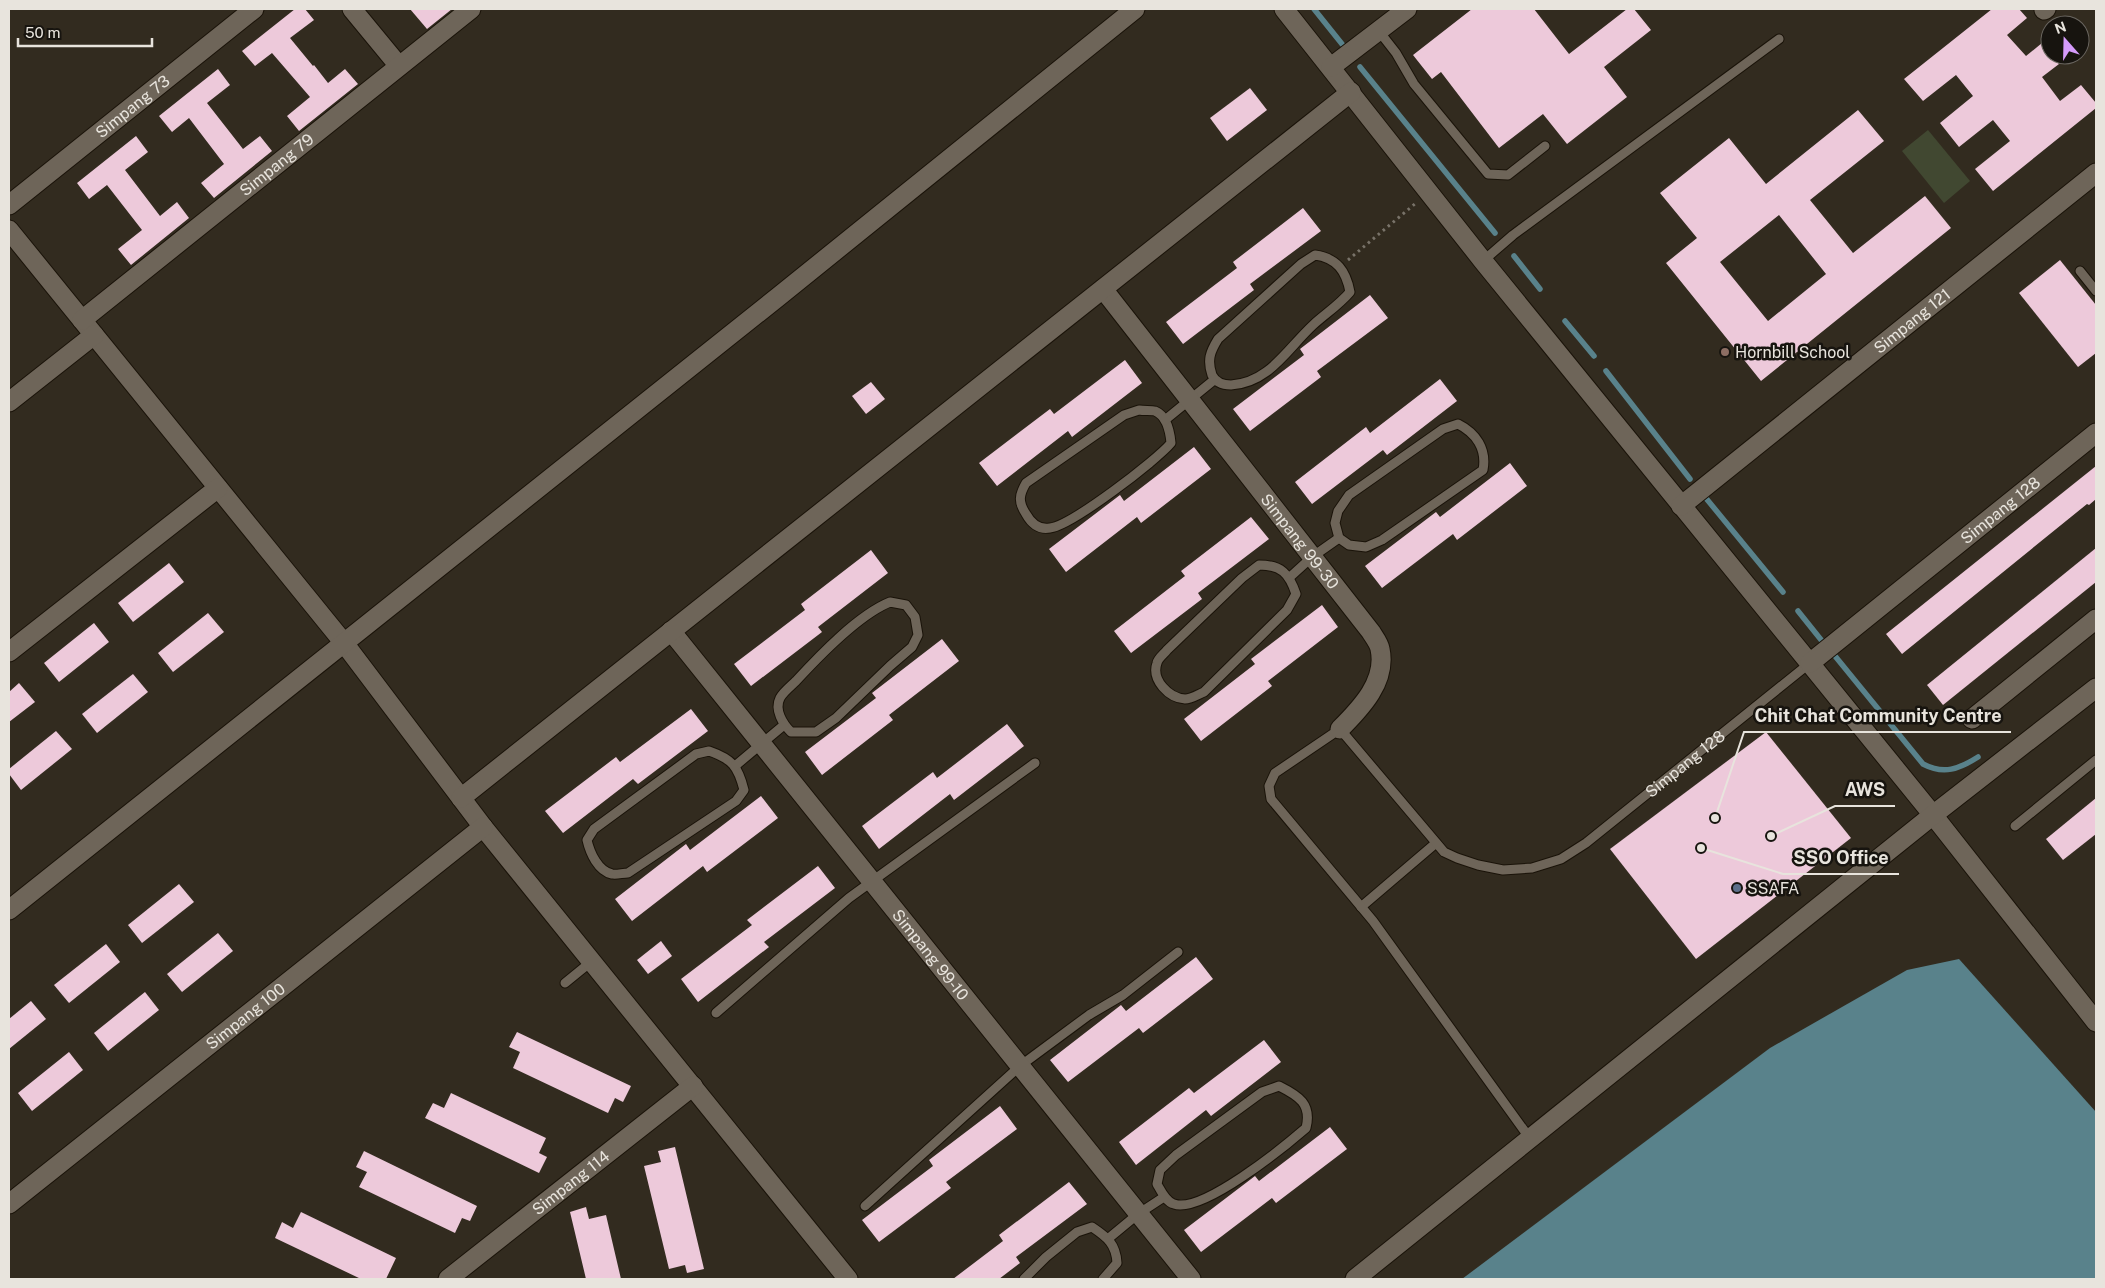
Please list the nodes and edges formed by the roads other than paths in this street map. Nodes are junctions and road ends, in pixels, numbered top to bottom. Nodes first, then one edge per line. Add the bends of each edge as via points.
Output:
1 (254, 9) edge
2 (352, 9) edge
3 (471, 9) edge
4 (1135, 9) edge
5 (1284, 9) edge
6 (1407, 9) edge
7 (1378, 30) junction
8 (1779, 39) dead end
9 (400, 66) junction
10 (1331, 67) junction
11 (1351, 92) junction
12 (1545, 146) dead end
13 (2096, 173) edge
14 (9, 205) edge
15 (9, 230) edge
16 (1483, 261) junction
17 (2080, 270) dead end
18 (1103, 289) junction
19 (2096, 291) edge
20 (82, 320) junction
21 (94, 335) junction
22 (1214, 380) junction
23 (1189, 399) junction
24 (9, 402) edge
25 (1164, 420) junction
26 (2096, 433) edge
27 (218, 488) junction
28 (1681, 506) junction
29 (1339, 538) junction
30 (1312, 557) junction
31 (1290, 577) junction
32 (2096, 619) edge
33 (671, 631) junction
34 (344, 643) junction
35 (9, 652) edge
36 (1810, 663) junction
37 (2096, 688) edge
38 (1972, 719) dead end
39 (784, 725) junction
40 (1340, 729) junction
41 (761, 746) junction
42 (2096, 760) edge
43 (1035, 763) dead end
44 (735, 766) junction
45 (461, 798) junction
46 (1933, 815) junction
47 (483, 826) junction
48 (2015, 826) dead end
49 (1436, 843) junction
50 (871, 881) junction
51 (1361, 907) junction
52 (9, 910) edge
53 (1178, 952) dead end
54 (592, 961) junction
55 (565, 983) dead end
56 (716, 1013) dead end
57 (2096, 1022) edge
58 (1020, 1066) junction
59 (693, 1086) junction
60 (1531, 1140) junction
61 (1164, 1197) junction
62 (9, 1204) edge
63 (865, 1206) dead end
64 (1138, 1214) junction
65 (1109, 1238) junction
66 (448, 1279) edge
67 (848, 1279) edge
68 (1024, 1279) edge
69 (1103, 1279) edge
70 (1191, 1279) edge
71 (1355, 1279) edge

1 - 14 street, Simpang 73
2 - 9 street
3 - 9 street, Simpang 79
4 - 34 street
5 - 10 street
6 - 7 street
7 - 10 street
7 - 12 lane via 1414,84 1488,174 1508,175
8 - 16 lane via 1513,235
9 - 20 street, Simpang 79
10 - 11 street
11 - 16 street
11 - 18 street
13 - 28 street, Simpang 121
15 - 20 street
16 - 28 street
17 - 19 lane
18 - 23 street, Simpang 99-30
18 - 33 street
20 - 21 street
21 - 24 street
21 - 27 street
22 - 22 lane via 1209,353 1218,340 1315,255 1328,257 1338,266 1347,278 1350,292 1266,372 1245,384 1223,385
22 - 23 lane
23 - 25 lane
23 - 30 street, Simpang 99-30
25 - 25 lane via 1171,443 1110,493 1066,522 1050,528 1038,527 1029,520 1021,507 1019,495 1026,483 1124,415 1139,410 1155,412
26 - 36 street, Simpang 128
27 - 34 street
27 - 35 street
28 - 36 street
29 - 29 lane via 1335,523 1338,511 1349,495 1443,429 1458,424 1469,430 1480,444 1485,459 1483,470 1382,540 1366,546 1350,545
29 - 30 lane
30 - 31 lane
30 - 40 street, Simpang 99-30 via 1380,647 1381,663 1376,684
31 - 31 lane via 1296,594 1287,610 1204,692 1187,700 1173,696 1161,686 1156,673 1157,662 1242,578 1259,565 1273,565
32 - 38 street
33 - 41 street, Simpang 99-10
33 - 45 street
34 - 45 street
34 - 52 street
36 - 46 street
36 - 49 lane, Simpang 128 via 1586,843 1561,859 1532,868 1503,870 1457,858 1444,852
37 - 46 street
39 - 39 lane via 778,710 780,698 817,658 877,607 890,602 906,605 915,617 918,635 912,647 836,718 816,732 791,732
39 - 41 lane
40 - 49 lane, Simpang 128
40 - 51 lane, Simpang 99-30 via 1275,774 1269,786 1271,799
41 - 44 lane
41 - 50 street, Simpang 99-10
42 - 48 lane
43 - 50 lane
44 - 44 lane via 744,790 736,801 628,873 611,874 598,865 587,840 594,830 696,754 709,752 726,757
45 - 47 street
46 - 57 street
46 - 60 street
47 - 54 street
47 - 62 street, Simpang 100
49 - 51 lane
50 - 56 lane
50 - 58 street, Simpang 99-10
51 - 60 lane
53 - 58 lane via 1123,995 1089,1015
54 - 55 lane
54 - 59 street
58 - 63 lane
58 - 64 street, Simpang 99-10
59 - 66 street, Simpang 114
59 - 67 street
60 - 71 street
61 - 61 lane via 1157,1184 1160,1170 1262,1092 1279,1086 1305,1104 1309,1117 1306,1128 1247,1173 1187,1206 1173,1204
61 - 64 lane
64 - 65 lane
64 - 70 street, Simpang 99-10
65 - 68 lane via 1092,1227 1077,1232
65 - 69 lane via 1116,1251 1116,1263

